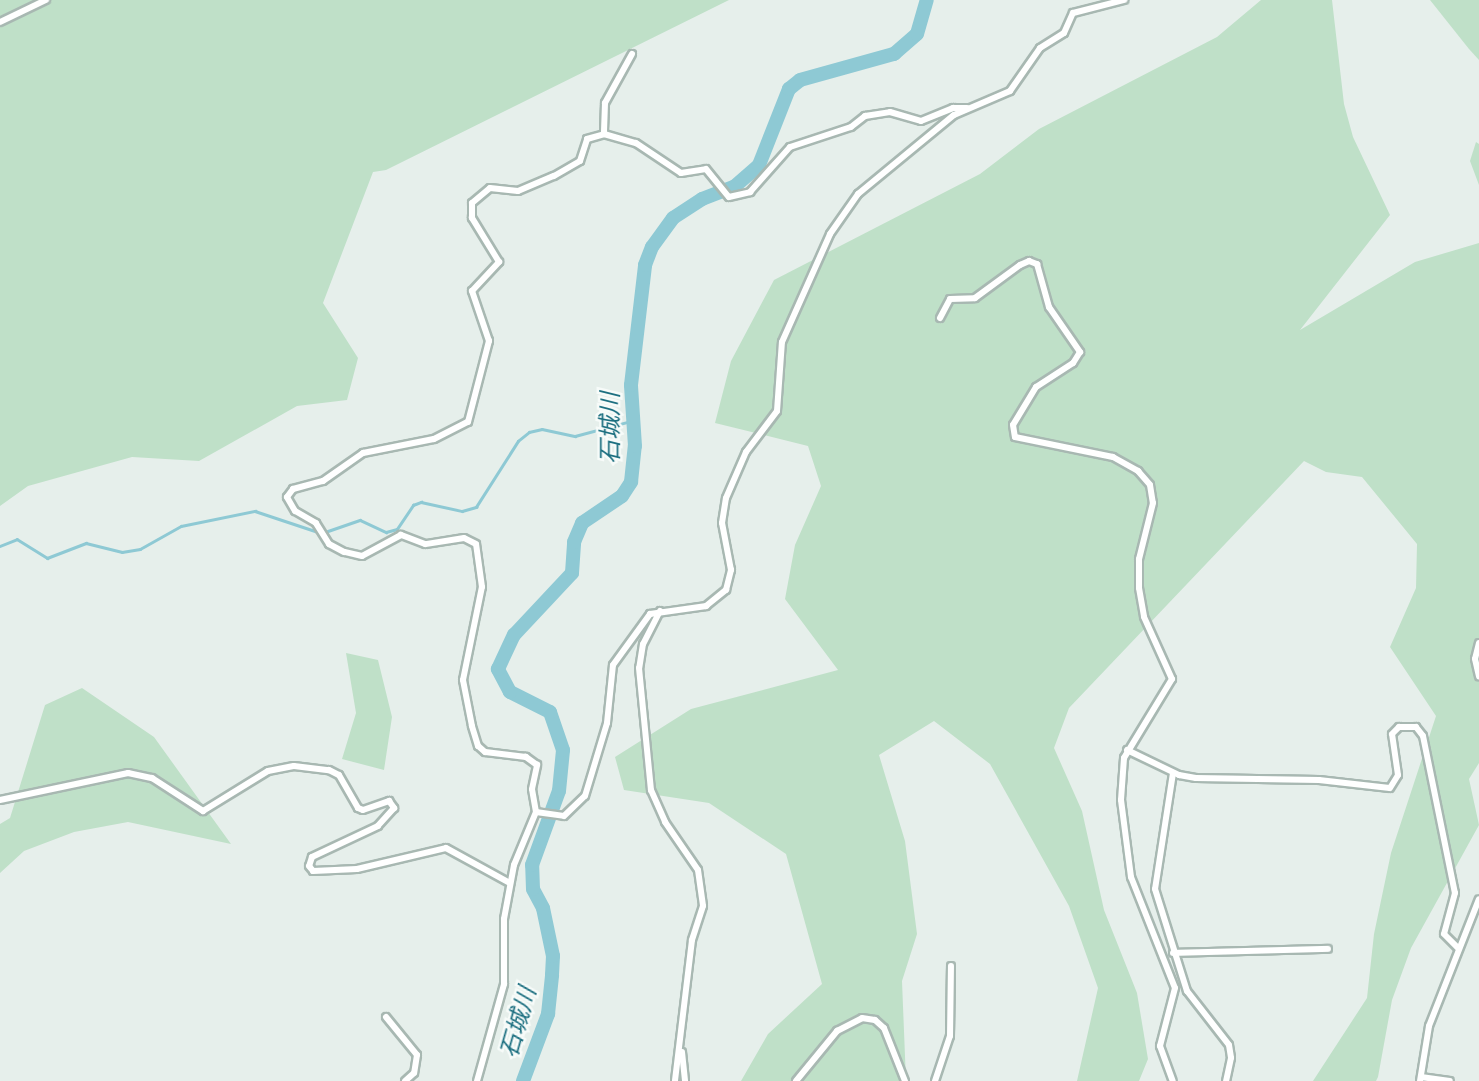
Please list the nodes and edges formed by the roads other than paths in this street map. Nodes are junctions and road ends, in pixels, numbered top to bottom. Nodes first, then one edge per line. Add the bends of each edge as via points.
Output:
1 (46, 0) edge
2 (1124, 0) edge
3 (0, 22) edge
4 (632, 54) dead end
5 (969, 108) junction
6 (604, 134) junction
7 (940, 318) dead end
8 (661, 610) junction
9 (1479, 643) edge
10 (1479, 677) edge
11 (1127, 750) junction
12 (1172, 773) junction
13 (0, 800) edge
14 (538, 813) junction
15 (510, 883) junction
16 (1479, 899) edge
17 (1458, 948) junction
18 (1328, 949) dead end
19 (1173, 953) junction
20 (951, 966) dead end
21 (386, 1017) dead end
22 (680, 1040) junction
23 (1420, 1079) edge
24 (405, 1081) edge
25 (477, 1081) edge
26 (675, 1081) edge
27 (685, 1081) edge
28 (796, 1081) edge
29 (905, 1081) edge
30 (935, 1081) edge
31 (1173, 1081) edge
32 (1226, 1081) edge
33 (1450, 1081) edge

1 - 3 street
2 - 5 street via 1073,13 1064,33 1040,48 1010,91
4 - 6 street via 605,103
5 - 6 street via 953,108 920,121 890,112 865,116 852,127 790,147 750,192 736,198 724,195 706,169 681,173 636,143
5 - 8 street via 940,125 858,194 830,234 782,342 777,411 746,452 726,498 722,523 731,570 726,590 706,606
6 - 14 street via 587,139 580,161 554,176 518,191 490,188 472,203 472,218 499,262 472,291 489,341 468,422 434,439 363,453 323,481 293,489 288,497 295,511 316,523 329,544 344,552 362,556 401,535 425,544 464,538 476,544 482,587 463,680 465,702 478,746 495,756 534,760
7 - 11 street via 950,299 975,298 1020,265 1037,264 1049,307 1080,352 1073,363 1036,387 1013,425 1015,437 1113,457 1138,471 1150,485 1153,503 1139,559 1139,588 1144,617 1172,678
8 - 14 street via 650,614 616,657 601,750 579,807 559,815
8 - 22 street via 643,644 639,668 651,790 665,822 698,870 703,906 692,940
9 - 10 street via 1475,659
11 - 12 street
11 - 31 street via 1121,800 1126,861 1175,988 1160,1046
12 - 17 street via 1390,788 1398,775 1392,734 1399,727 1416,727 1423,736 1455,893 1444,934
12 - 19 street via 1155,889
13 - 15 street via 128,774 152,778 203,811 268,771 294,766 329,770 339,775 352,803 363,810 389,801 394,808 378,826 312,858 309,866 313,871 357,869 446,848
14 - 15 street via 525,832
15 - 25 street via 504,919 504,984
16 - 17 street
17 - 23 street via 1429,1026
18 - 19 street
19 - 32 street via 1195,1004 1229,1045
20 - 30 street via 950,1036
21 - 24 street via 417,1055 414,1073
22 - 26 street
22 - 27 street
23 - 33 street
28 - 29 street via 836,1031 862,1018 875,1020 884,1028

